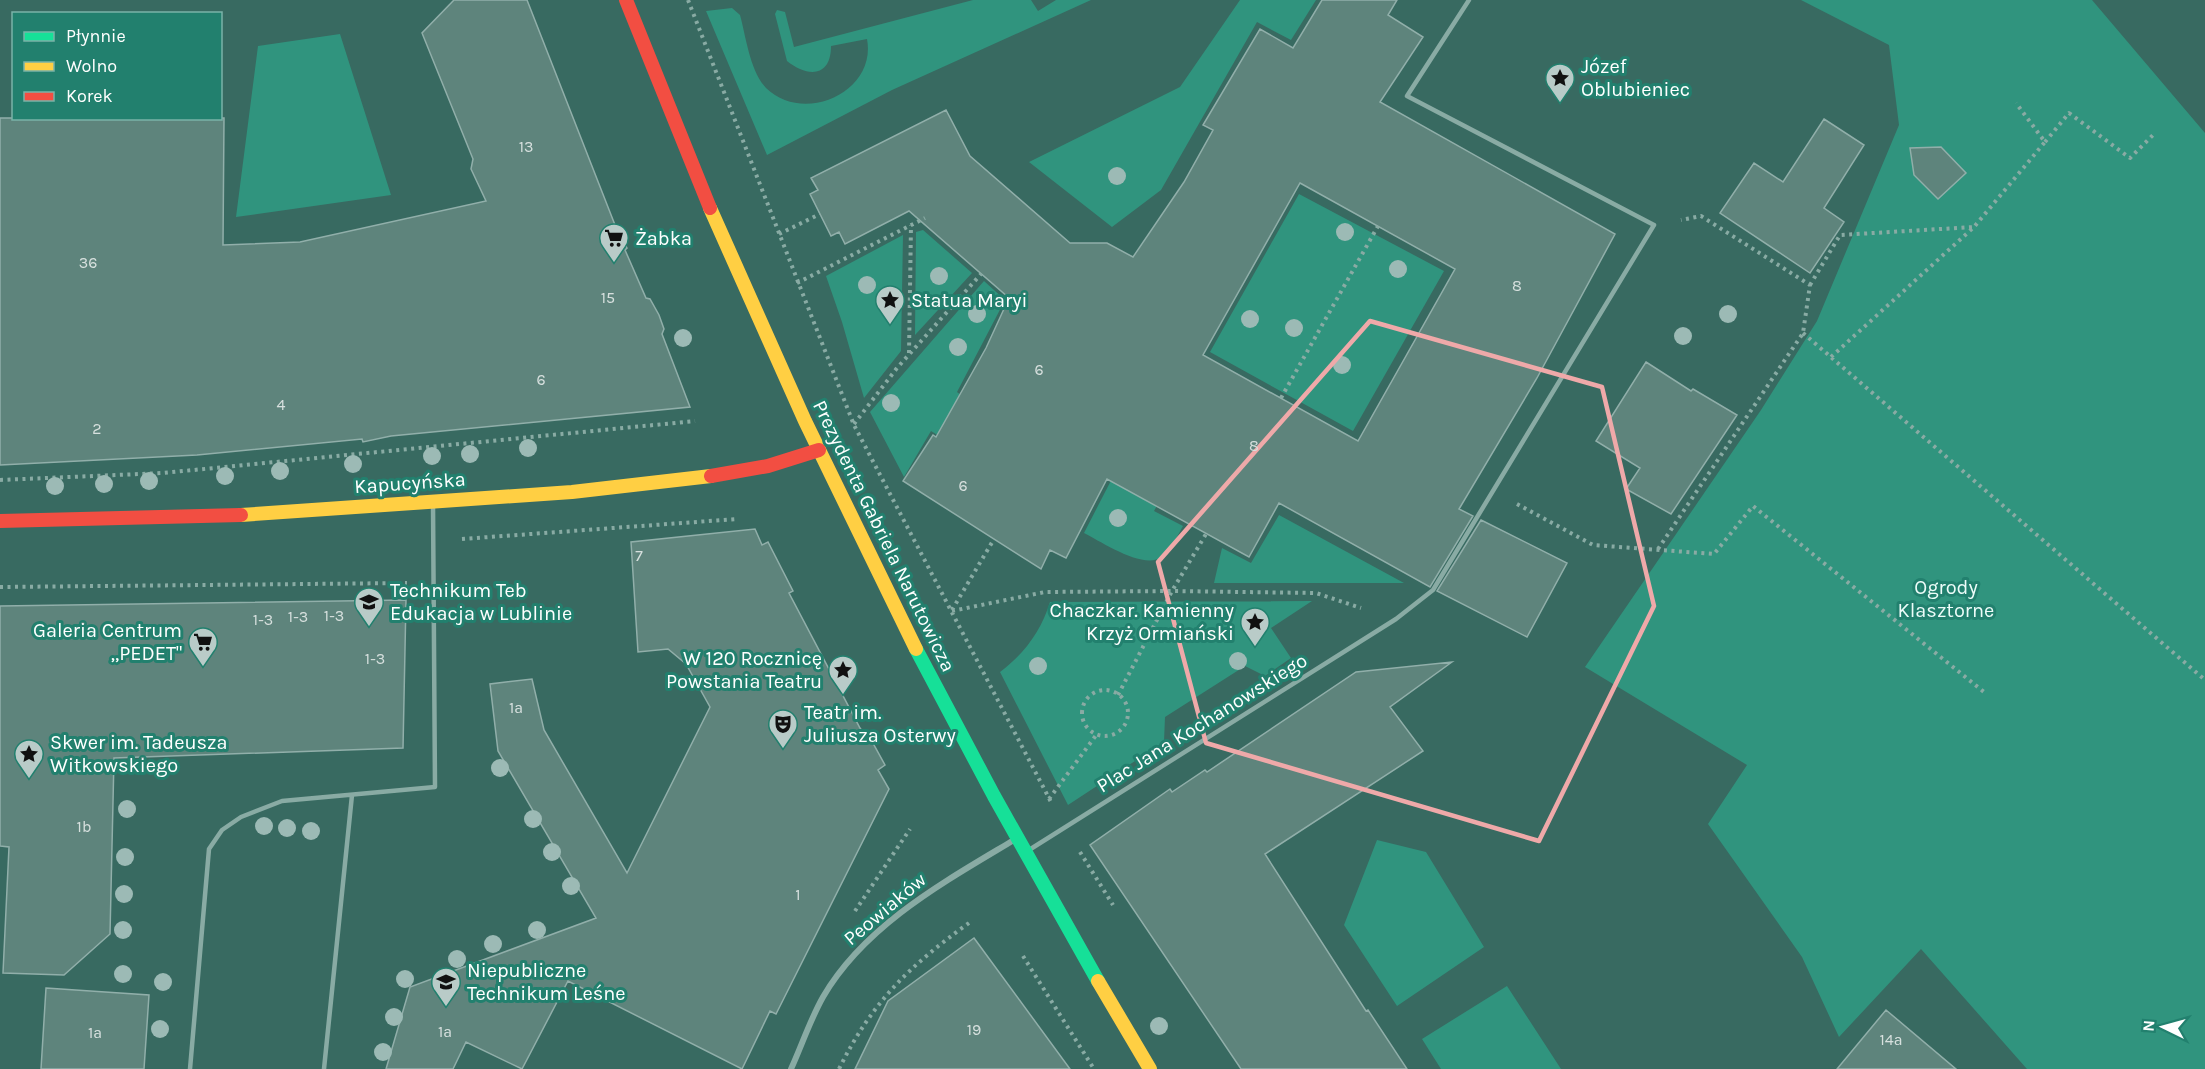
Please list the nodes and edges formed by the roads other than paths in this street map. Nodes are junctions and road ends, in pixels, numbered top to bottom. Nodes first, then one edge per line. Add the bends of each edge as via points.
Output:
1 (626, 0) edge
2 (1469, 0) edge
3 (819, 450) junction
4 (433, 502) junction
5 (0, 522) edge
6 (352, 795) junction
7 (1017, 838) junction
8 (1024, 853) junction
9 (190, 1069) edge
10 (324, 1069) edge
11 (791, 1069) edge
12 (1150, 1069) edge

1 - 3 street, Prezydenta Gabriela Narutowicza via 747,294
2 - 8 lane, Plac Jana Kochanowskiego via 1407,96 1654,225 1432,590 1396,619
3 - 4 street, Kapucyńska via 768,466 717,475 572,492
3 - 7 street, Prezydenta Gabriela Narutowicza via 908,634
4 - 5 street, Kapucyńska via 191,518
4 - 6 lane via 435,787
6 - 9 lane via 282,801 241,817 222,830 209,849
6 - 10 lane
7 - 8 street, Prezydenta Gabriela Narutowicza
7 - 11 street, Peowiaków via 939,886 886,925 848,961 824,997
8 - 12 street, Prezydenta Gabriela Narutowicza

